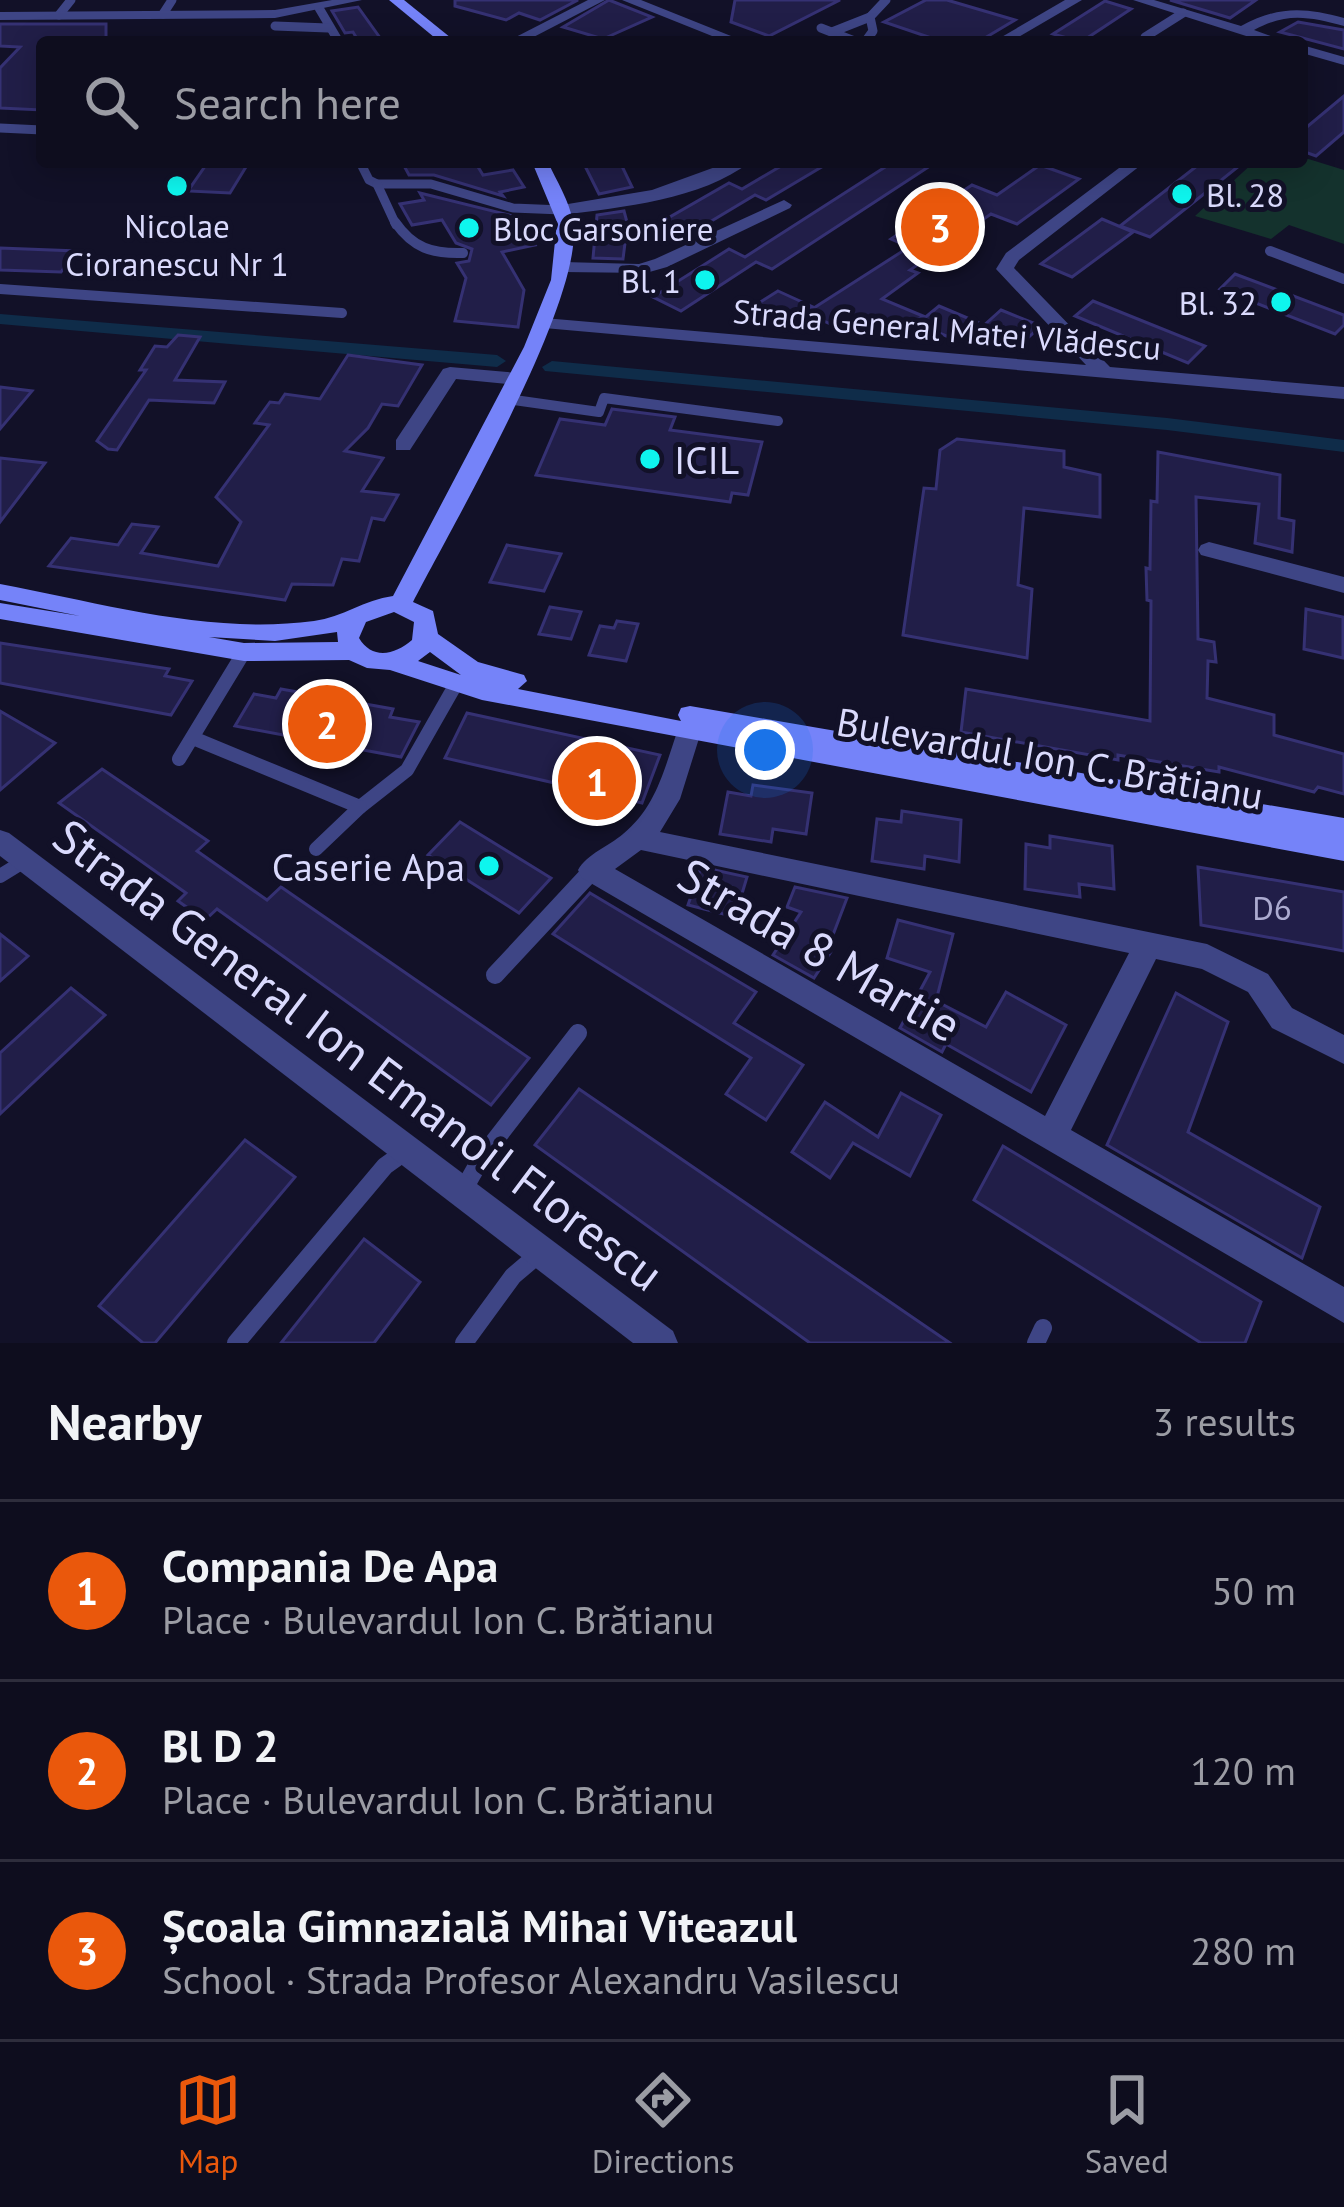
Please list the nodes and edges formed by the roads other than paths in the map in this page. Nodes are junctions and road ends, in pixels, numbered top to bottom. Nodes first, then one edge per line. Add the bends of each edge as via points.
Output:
1 (71, 0) edge
2 (355, 0) edge
3 (396, 0) edge
4 (598, 0) edge
5 (629, 0) edge
6 (886, 0) edge
7 (1075, 0) edge
8 (1140, 0) edge
9 (320, 8) junction
10 (164, 9) edge
11 (294, 13) junction
12 (1183, 13) junction
13 (0, 17) edge
14 (870, 17) junction
15 (57, 18) junction
16 (1344, 22) edge
17 (269, 28) junction
18 (328, 28) junction
19 (821, 28) dead end
20 (1242, 31) junction
21 (832, 32) junction
22 (334, 36) edge
23 (441, 36) edge
24 (525, 36) edge
25 (724, 36) edge
26 (844, 36) edge
27 (868, 36) edge
28 (1011, 36) edge
29 (1147, 36) edge
30 (1259, 36) edge
31 (1308, 51) edge
32 (1344, 61) edge
33 (0, 128) edge
34 (36, 130) edge
35 (363, 168) edge
36 (543, 168) edge
37 (730, 168) edge
38 (1129, 168) edge
39 (377, 184) junction
40 (784, 205) dead end
41 (562, 210) junction
42 (1270, 251) dead end
43 (464, 253) dead end
44 (563, 267) junction
45 (1344, 279) edge
46 (0, 290) edge
47 (342, 313) dead end
48 (544, 322) junction
49 (1104, 372) junction
50 (512, 389) junction
51 (1344, 393) edge
52 (778, 421) dead end
53 (403, 445) dead end
54 (1209, 550) dead end
55 (1344, 585) edge
56 (0, 592) edge
57 (400, 604) junction
58 (0, 611) edge
59 (357, 618) junction
60 (427, 638) junction
61 (244, 652) junction
62 (352, 652) junction
63 (392, 662) junction
64 (456, 684) junction
65 (688, 732) junction
66 (193, 738) junction
67 (179, 759) dead end
68 (360, 807) junction
69 (1344, 829) edge
70 (640, 839) junction
71 (0, 841) edge
72 (316, 849) dead end
73 (1344, 850) edge
74 (13, 868) edge
75 (592, 870) junction
76 (1148, 945) junction
77 (495, 975) dead end
78 (578, 1034) dead end
79 (1344, 1050) edge
80 (1052, 1136) junction
81 (406, 1151) junction
82 (461, 1194) junction
83 (540, 1252) junction
84 (1344, 1306) edge
85 (236, 1343) edge
86 (464, 1343) edge
87 (661, 1343) edge

1 - 15 lane
2 - 9 street
3 - 23 main road
4 - 24 street
5 - 25 street
6 - 14 lane
7 - 28 street
8 - 12 street
9 - 11 street
9 - 18 lane
10 - 11 street
10 - 15 street
11 - 17 street
12 - 20 street
12 - 29 lane
13 - 15 street
14 - 21 lane
14 - 27 lane
15 - 17 street
16 - 20 street via 1279,10
17 - 18 lane
18 - 22 lane
19 - 21 lane
20 - 30 street
21 - 26 lane
31 - 32 street
33 - 34 lane
35 - 39 lane
36 - 41 main road
37 - 41 street via 654,196
38 - 49 street via 1005,269
39 - 41 lane via 431,184 513,208
39 - 43 lane via 402,236 437,255
40 - 44 street via 640,269
41 - 44 main road
42 - 45 lane
44 - 48 main road
46 - 47 lane
48 - 49 street, Strada General Matei Vlădescu
48 - 50 main road
49 - 51 street, Strada General Matei Vlădescu
50 - 52 lane via 599,412 604,398
50 - 53 street via 449,373
50 - 57 main road
54 - 55 street
56 - 59 main road via 277,634
57 - 59 main road
57 - 60 main road via 425,617
58 - 61 main road
59 - 62 main road via 347,636
60 - 63 main road
60 - 69 main road, Bulevardul Ion C. Brătianu via 488,675
61 - 62 main road
61 - 66 lane
62 - 63 main road
63 - 64 main road, Bulevardul Ion C. Brătianu
64 - 65 main road, Bulevardul Ion C. Brătianu
64 - 68 lane via 414,764
65 - 70 street, Strada 8 Martie via 669,798
65 - 73 main road, Bulevardul Ion C. Brătianu
66 - 67 lane
66 - 68 lane
68 - 72 lane
70 - 75 street, Strada 8 Martie
70 - 76 street, Strada 8 Martie
71 - 74 street, Strada General Ion Emanoil Florescu
74 - 81 street, Strada General Ion Emanoil Florescu
75 - 77 lane
75 - 80 street, Strada 8 Martie
76 - 79 street, Strada 8 Martie via 1236,970 1258,983 1282,1018
76 - 80 street
78 - 82 lane
80 - 84 street, Strada 8 Martie
81 - 82 street, Strada General Ion Emanoil Florescu
81 - 85 lane
82 - 83 street, Strada General Ion Emanoil Florescu
83 - 86 lane
83 - 87 street, Strada General Ion Emanoil Florescu

